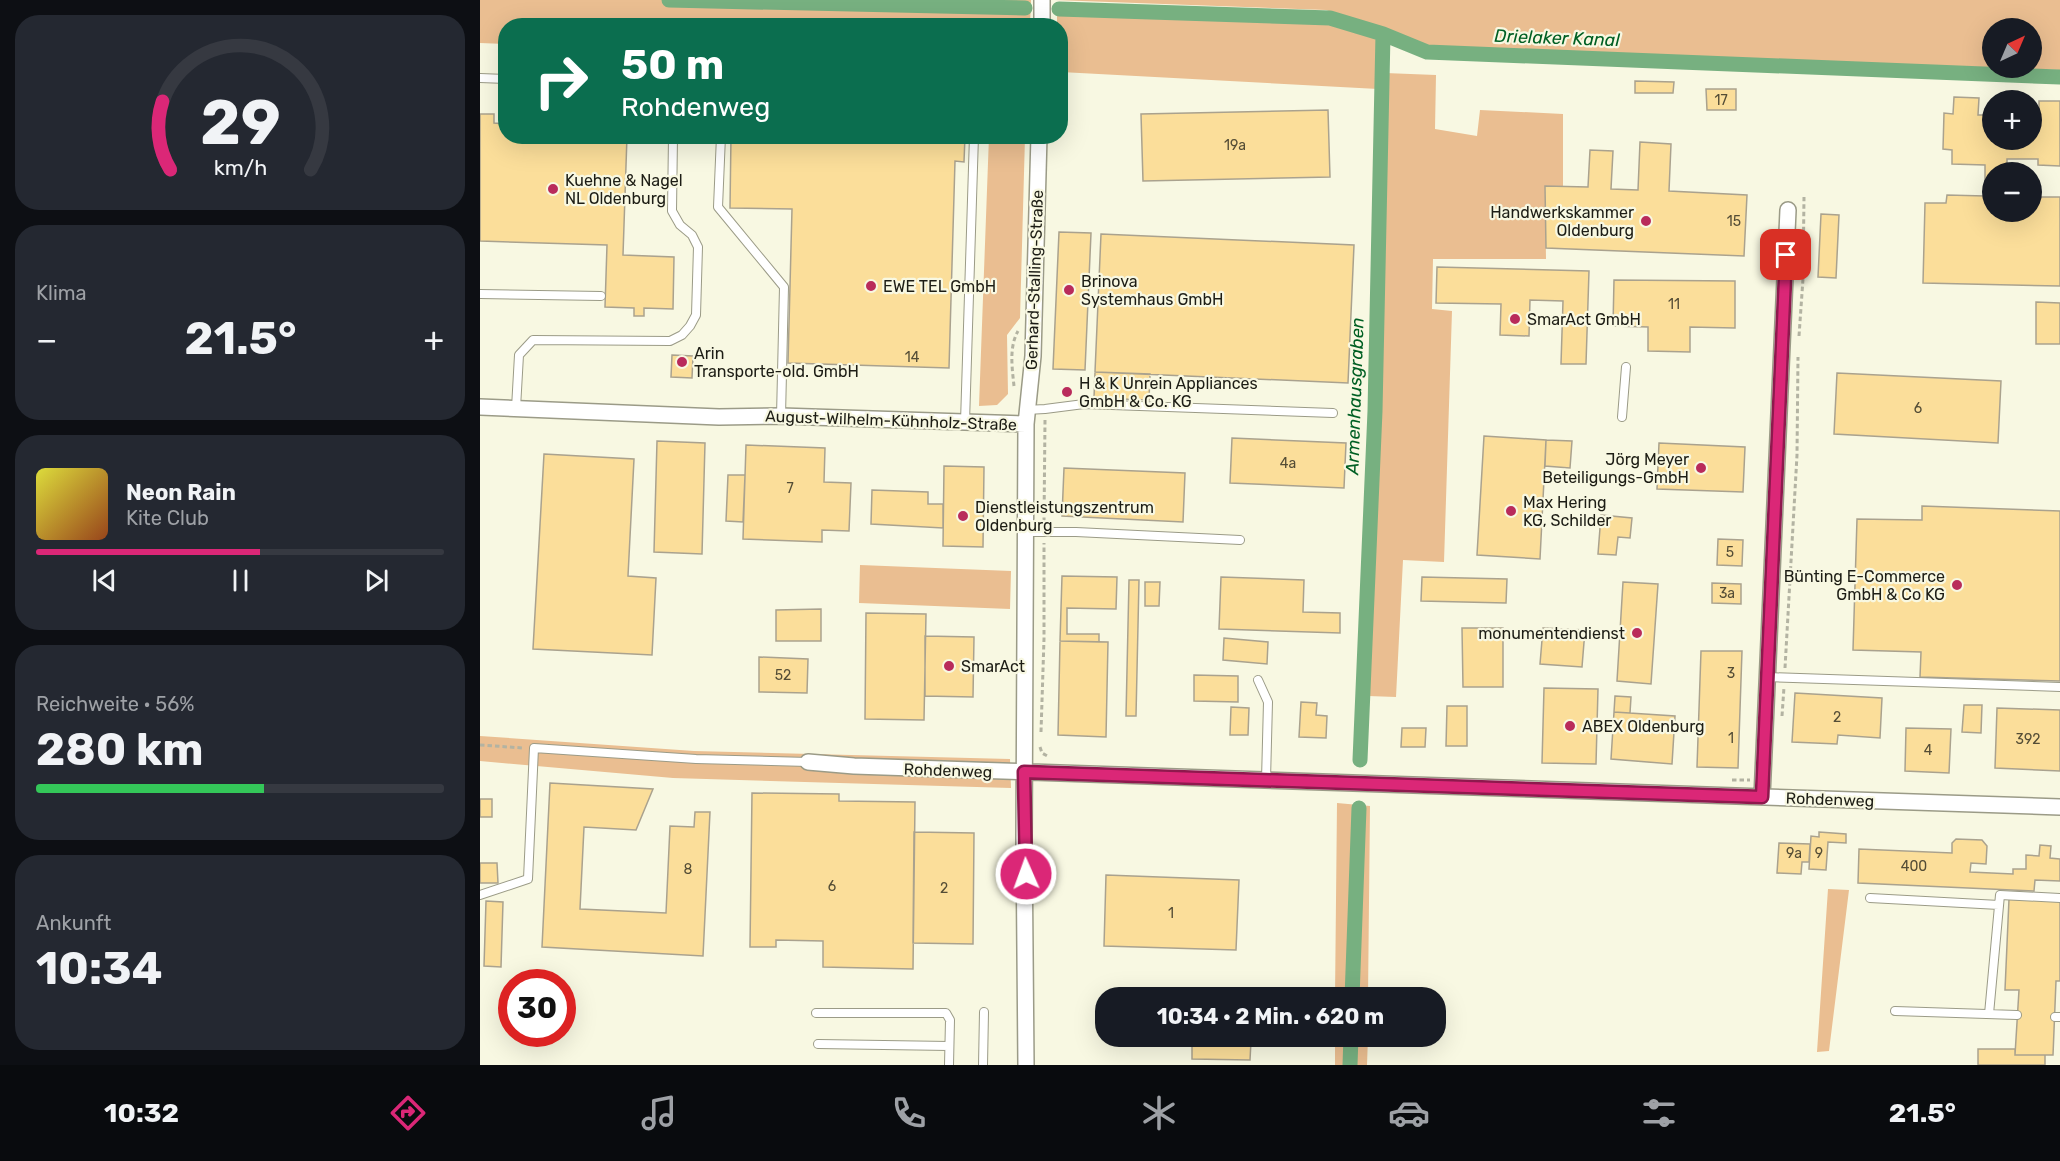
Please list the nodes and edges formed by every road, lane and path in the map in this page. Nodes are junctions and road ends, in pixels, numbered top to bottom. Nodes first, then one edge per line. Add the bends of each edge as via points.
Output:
1 (1042, 0) edge
2 (1042, 18) edge
3 (480, 78) edge
4 (498, 79) edge
5 (673, 144) edge
6 (721, 144) edge
7 (974, 144) edge
8 (1039, 144) edge
9 (1804, 197) dead end
10 (1788, 210) dead end
11 (480, 294) edge
12 (601, 296) dead end
13 (1626, 367) dead end
14 (480, 407) edge
15 (516, 408) junction
16 (1045, 410) junction
17 (1333, 413) dead end
18 (781, 416) junction
19 (1026, 417) junction
20 (1622, 417) dead end
21 (965, 422) junction
22 (1025, 532) junction
23 (1044, 532) junction
24 (1240, 540) dead end
25 (1767, 677) junction
26 (1784, 677) junction
27 (1258, 680) dead end
28 (2060, 687) edge
29 (1781, 724) dead end
30 (1040, 734) dead end
31 (1039, 742) dead end
32 (480, 745) edge
33 (534, 748) junction
34 (1053, 760) dead end
35 (808, 762) joint
36 (1024, 772) junction
37 (1266, 780) junction
38 (1729, 780) dead end
39 (1761, 780) junction
40 (1762, 797) junction
41 (2060, 807) edge
42 (480, 895) edge
43 (1870, 898) dead end
44 (2060, 898) edge
45 (1999, 905) junction
46 (1895, 1011) dead end
47 (984, 1012) dead end
48 (816, 1013) dead end
49 (1989, 1014) junction
50 (2017, 1015) dead end
51 (818, 1044) dead end
52 (949, 1046) junction
53 (949, 1065) edge
54 (983, 1065) edge
55 (1026, 1065) edge

1 - 2 street
3 - 4 lane
5 - 15 lane via 672,211 698,247 696,315 690,326 670,340 533,340 519,355
6 - 18 lane via 718,207 784,286
7 - 21 lane
8 - 19 street, Gerhard-Stalling-Straße via 1034,356
9 - 26 path via 1797,454
10 - 25 street
11 - 12 lane
13 - 20 lane
14 - 15 street, August-Wilhelm-Kühnholz-Straße
15 - 18 street, August-Wilhelm-Kühnholz-Straße
16 - 17 lane via 1084,404
16 - 19 lane
16 - 23 path
18 - 21 street, August-Wilhelm-Kühnholz-Straße
19 - 21 street, August-Wilhelm-Kühnholz-Straße
19 - 22 street, August-Wilhelm-Kühnholz-Straße
22 - 23 lane
22 - 36 street, August-Wilhelm-Kühnholz-Straße
23 - 24 lane
23 - 30 path
25 - 26 lane
25 - 39 street
26 - 28 lane
26 - 29 path
27 - 37 lane via 1268,702
31 - 34 path via 1042,753
32 - 33 path
33 - 35 lane
33 - 42 lane via 528,879
35 - 36 street, Rohdenweg
36 - 37 street, Rohdenweg
36 - 55 street, August-Wilhelm-Kühnholz-Straße
37 - 40 street, Rohdenweg
38 - 39 path
39 - 40 street
40 - 41 street, Rohdenweg
43 - 45 lane
44 - 45 lane via 2000,895
45 - 49 lane
46 - 49 lane
47 - 54 lane
48 - 52 lane via 946,1013 950,1020
49 - 50 lane
51 - 52 lane
52 - 53 lane

